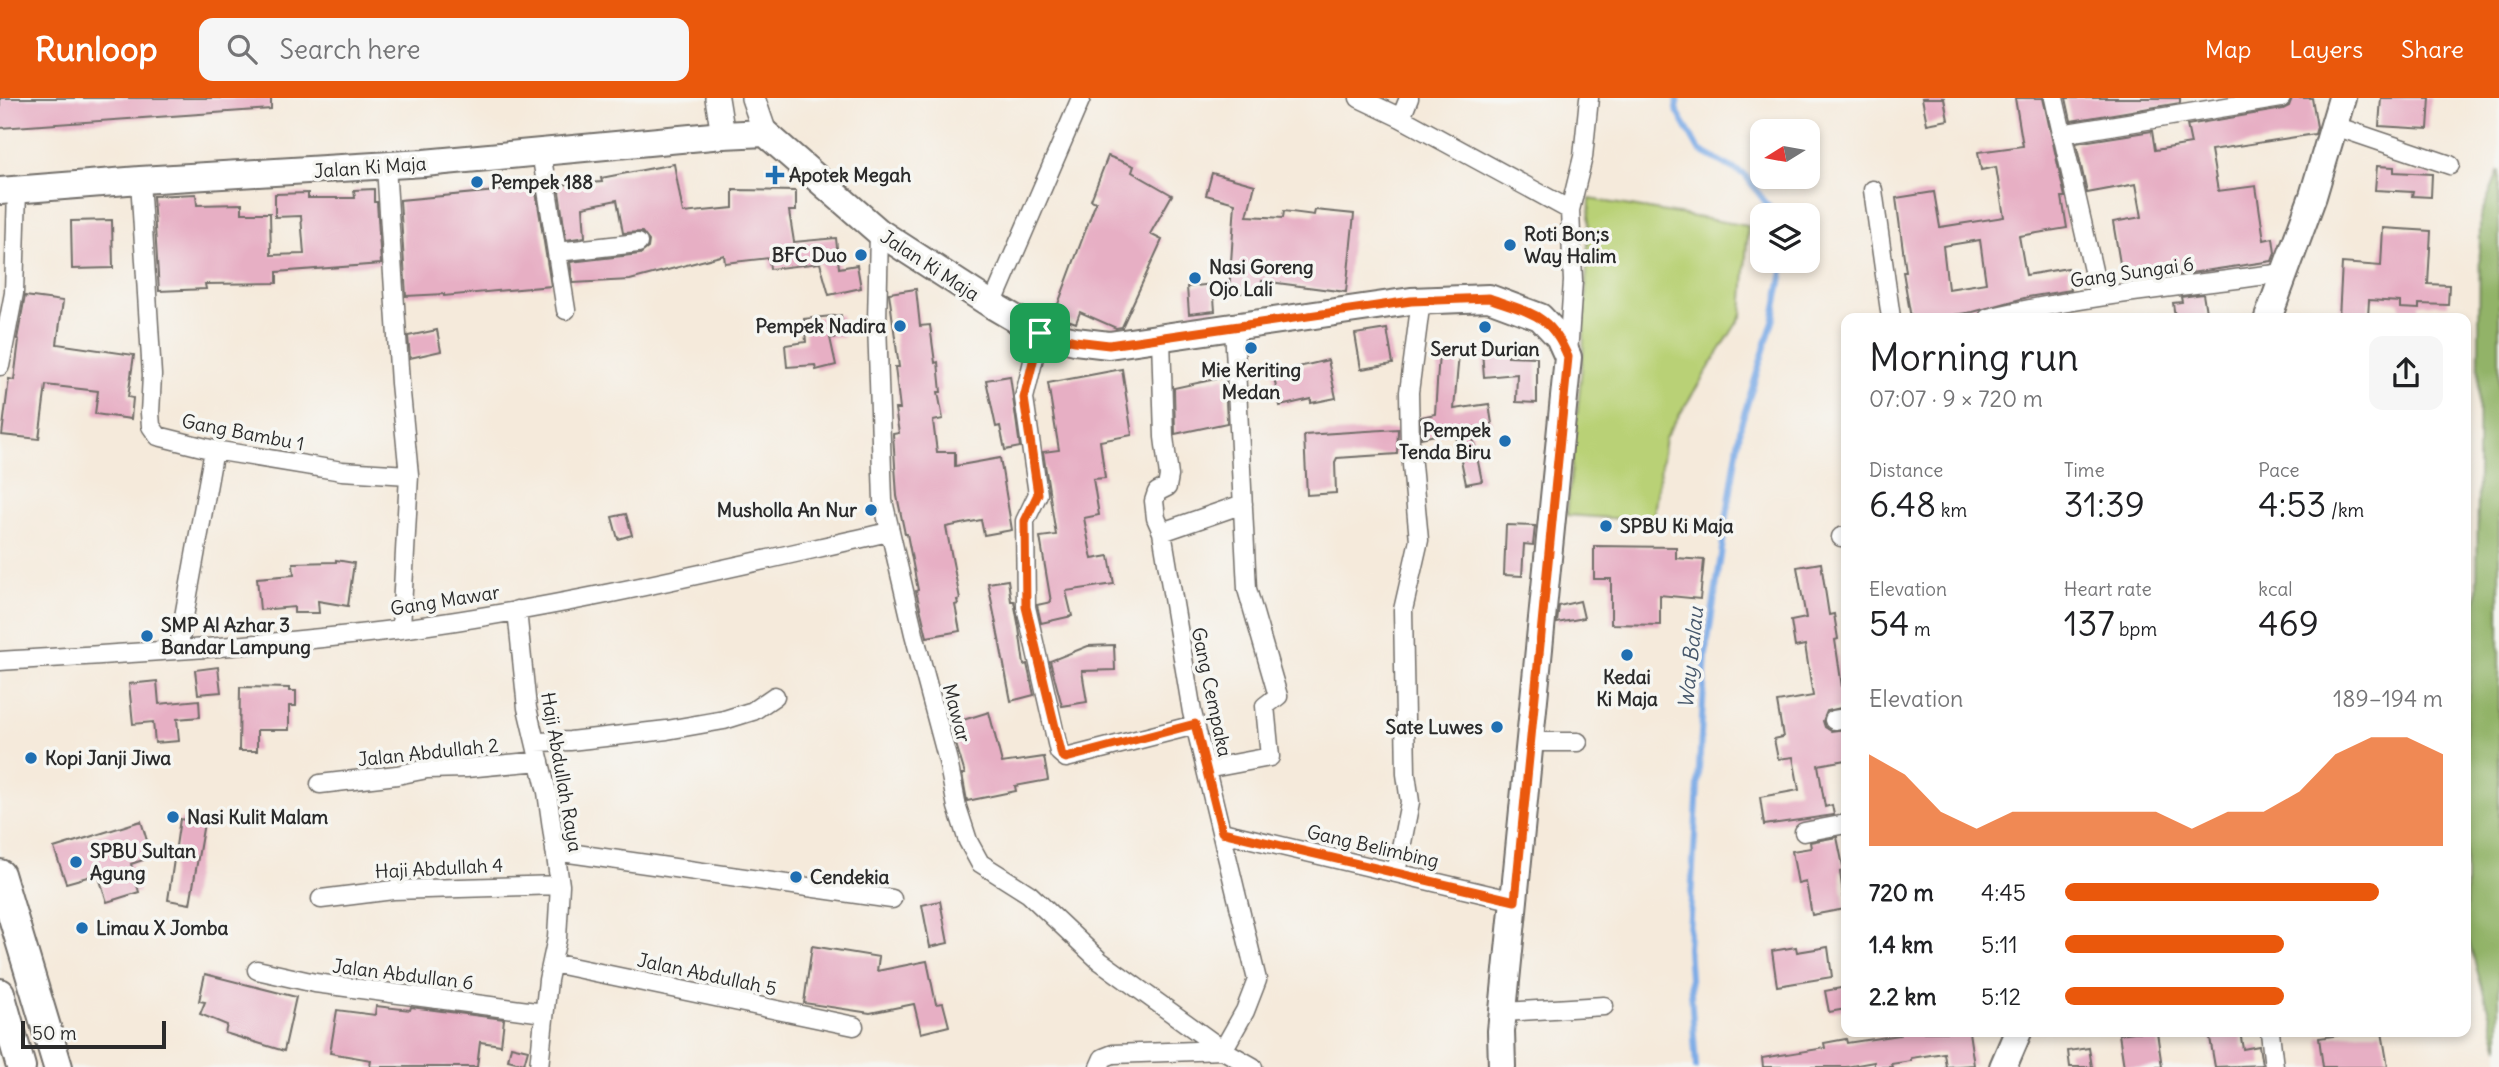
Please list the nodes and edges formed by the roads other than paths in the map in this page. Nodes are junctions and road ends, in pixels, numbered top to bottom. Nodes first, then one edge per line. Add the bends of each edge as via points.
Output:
1 (716, 98) edge
2 (753, 98) edge
3 (1081, 98) edge
4 (1359, 98) edge
5 (1409, 98) edge
6 (1589, 98) edge
7 (2054, 98) edge
8 (2281, 98) edge
9 (2342, 98) edge
10 (1401, 118) junction
11 (2335, 126) junction
12 (765, 133) junction
13 (2061, 134) junction
14 (723, 135) junction
15 (541, 152) junction
16 (2450, 165) dead end
17 (386, 166) junction
18 (139, 180) junction
19 (1873, 190) dead end
20 (9, 191) edge
21 (1570, 210) junction
22 (879, 232) junction
23 (638, 243) dead end
24 (557, 251) junction
25 (2283, 273) junction
26 (2099, 297) junction
27 (1421, 300) junction
28 (992, 305) junction
29 (566, 310) dead end
30 (1890, 313) edge
31 (2009, 313) edge
32 (2271, 313) edge
33 (1234, 327) junction
34 (1040, 333) junction
35 (1161, 338) junction
36 (1568, 357) junction
37 (0, 366) edge
38 (214, 450) junction
39 (409, 475) junction
40 (1242, 504) junction
41 (889, 532) junction
42 (1162, 532) junction
43 (517, 610) junction
44 (401, 628) junction
45 (178, 650) junction
46 (0, 661) edge
47 (775, 696) dead end
48 (1195, 724) junction
49 (536, 742) junction
50 (1531, 742) junction
51 (1578, 742) dead end
52 (540, 761) junction
53 (1206, 769) junction
54 (320, 784) dead end
55 (1841, 825) edge
56 (1222, 832) junction
57 (1804, 832) dead end
58 (555, 851) junction
59 (1396, 873) junction
60 (0, 874) edge
61 (560, 885) junction
62 (892, 898) dead end
63 (321, 899) dead end
64 (1515, 901) junction
65 (552, 963) junction
66 (257, 970) dead end
67 (0, 993) edge
68 (1604, 1006) dead end
69 (1503, 1012) junction
70 (544, 1013) junction
71 (854, 1026) dead end
72 (2016, 1037) edge
73 (2271, 1037) edge
74 (1223, 1050) junction
75 (14, 1064) edge
76 (58, 1067) edge
77 (539, 1067) edge
78 (1099, 1067) edge
79 (1253, 1067) edge
80 (1502, 1067) edge
81 (2003, 1067) edge
82 (2274, 1067) edge

1 - 14 street
2 - 12 street
3 - 28 street
4 - 10 street
5 - 10 street
6 - 21 street via 1583,157
7 - 13 street
8 - 13 street
9 - 11 main road
10 - 21 street
11 - 16 street
11 - 25 main road
12 - 14 main road, Jalan Ki Maja
12 - 22 main road, Jalan Ki Maja
13 - 26 street
14 - 15 main road, Jalan Ki Maja
15 - 17 main road, Jalan Ki Maja
15 - 24 street
17 - 18 main road, Jalan Ki Maja
17 - 39 street
18 - 20 main road, Jalan Ki Maja
18 - 38 street, Gang Bambu 1 via 152,374 151,426 158,436
19 - 30 street
20 - 37 street via 14,293
21 - 36 street via 1573,271
22 - 28 main road, Jalan Ki Maja
22 - 41 street, Mawar via 879,398 883,501
23 - 24 street
24 - 29 street
25 - 26 street, Gang Sungai 6
25 - 32 main road
26 - 31 street, Gang Sungai 6
27 - 33 main road, Jalan Ki Maja
27 - 36 main road, Jalan Ki Maja via 1489,298 1540,317 1559,337
27 - 59 street via 1409,392 1419,540 1403,610 1410,802
28 - 34 main road, Jalan Ki Maja
33 - 35 main road, Jalan Ki Maja
33 - 40 street
34 - 35 main road, Jalan Ki Maja via 1109,345
34 - 48 street via 1024,398 1038,494 1025,521 1026,607 1059,752 1066,758
35 - 42 street, Gang Cempaka via 1169,476 1167,487 1157,492 1154,501
36 - 50 main road
38 - 39 street, Gang Bambu 1 via 342,471
38 - 45 street
39 - 44 street
40 - 42 street
40 - 53 street via 1247,589 1278,696 1265,706 1270,757
41 - 43 street, Gang Mawar
41 - 74 street, Mawar via 957,807 980,863 1029,894 1100,961
42 - 48 street, Gang Cempaka
43 - 44 street, Gang Mawar
43 - 49 street, Haji Abdullah Raya via 527,708
44 - 45 street, Gang Mawar
45 - 46 street, Gang Mawar
47 - 49 street via 724,720 584,740
48 - 53 street, Gang Cempaka
49 - 52 street, Haji Abdullah Raya
50 - 51 street
50 - 64 main road
52 - 54 street, Jalan Abdullah 2 via 427,769
52 - 58 street, Haji Abdullah Raya
53 - 56 street, Gang Cempaka
55 - 57 street
56 - 59 street, Gang Belimbing
56 - 74 street, Gang Cempaka via 1257,980
58 - 61 street, Haji Abdullah Raya
58 - 62 street
59 - 64 street, Gang Belimbing
60 - 76 main road
61 - 63 street, Haji Abdullah 4 via 393,890
61 - 65 street, Haji Abdullah Raya
64 - 69 main road
65 - 70 street, Haji Abdullah Raya
65 - 71 street, Jalan Abdullah 5
66 - 70 street, Jalan Abdullan 6 via 315,984
67 - 75 main road
68 - 69 street
69 - 80 main road
70 - 77 street, Haji Abdullah Raya
72 - 81 main road
73 - 82 street
74 - 78 street via 1113,1054 1102,1058
74 - 79 street, Mawar

